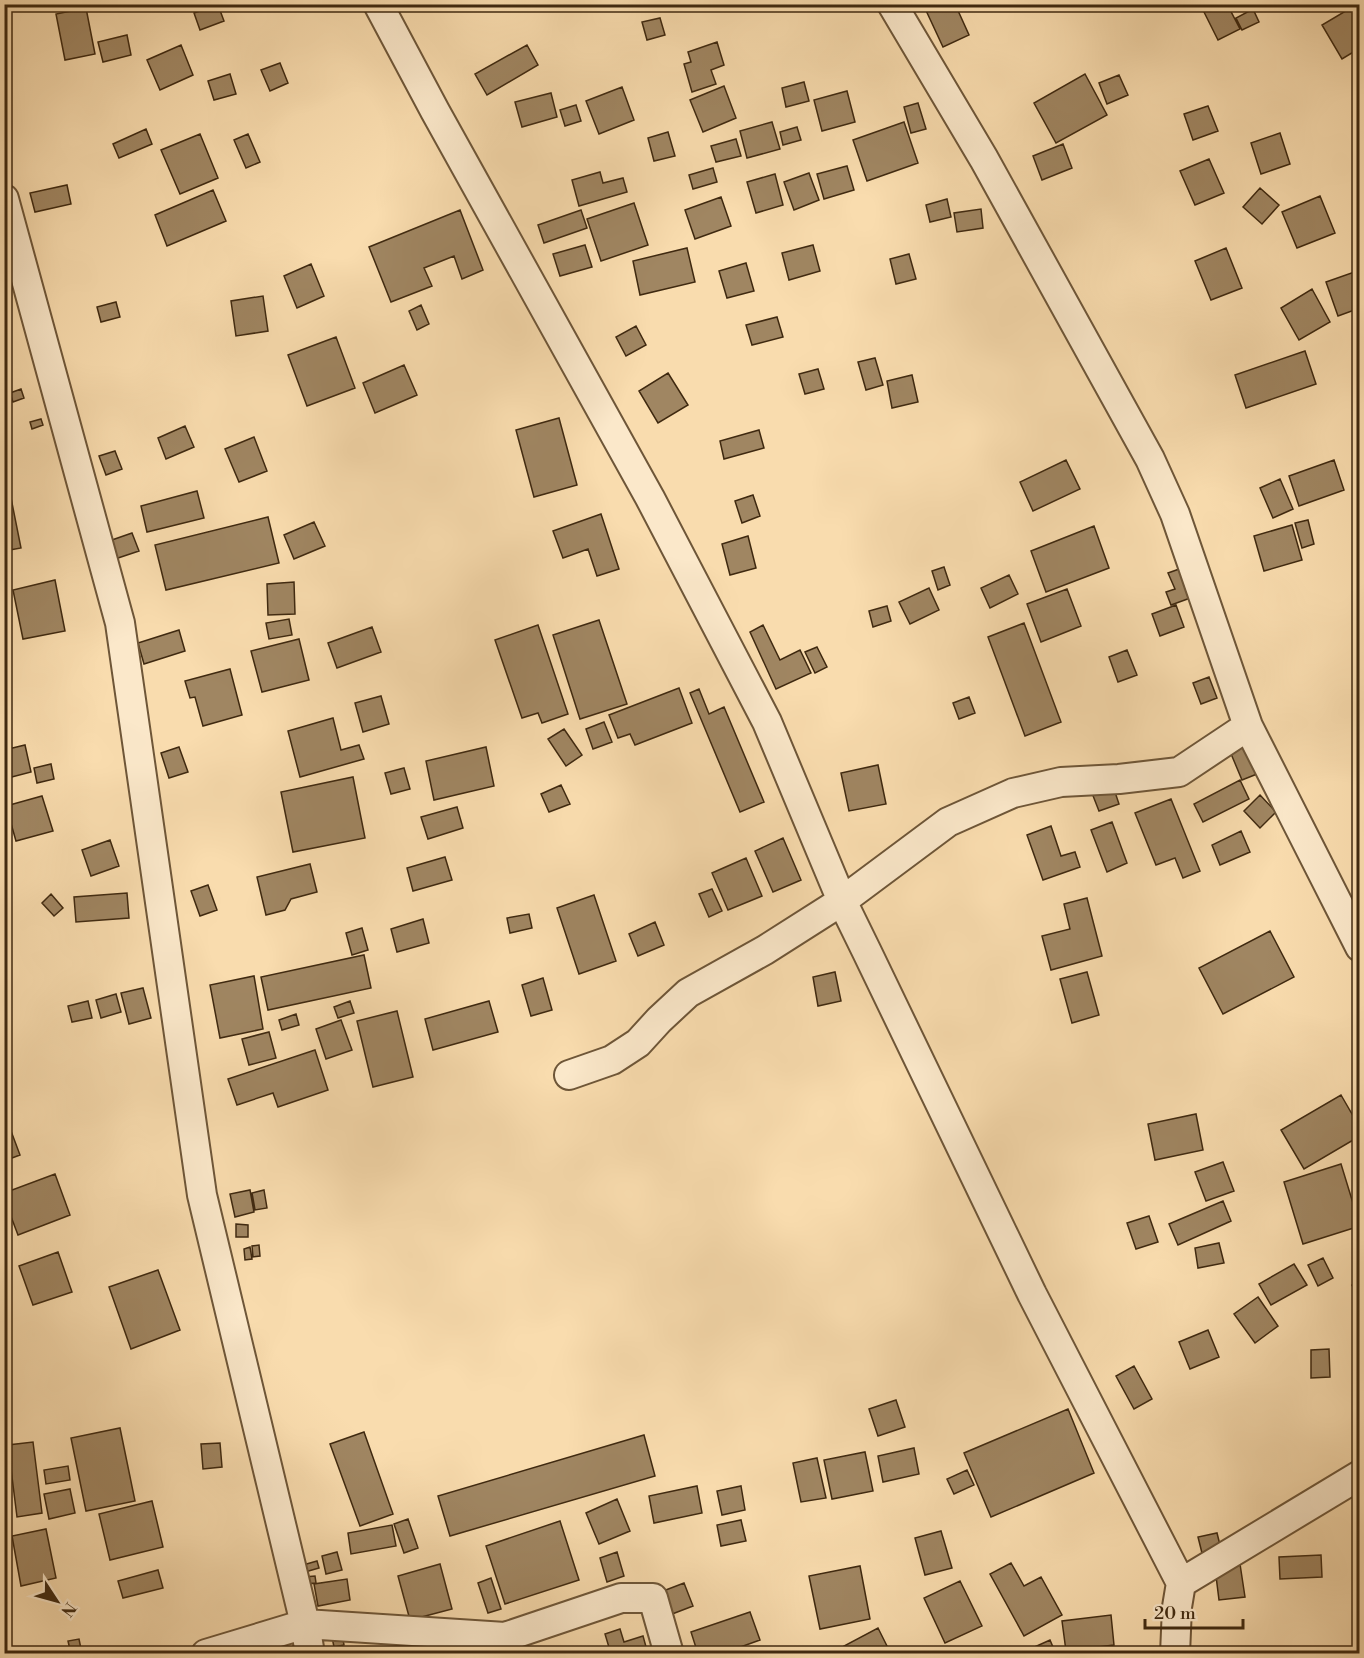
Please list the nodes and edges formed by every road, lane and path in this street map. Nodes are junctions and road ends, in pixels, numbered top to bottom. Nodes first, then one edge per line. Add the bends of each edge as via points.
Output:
1 (378, 4) edge
2 (892, 4) edge
3 (4, 199) edge
4 (1248, 726) junction
5 (842, 901) junction
6 (1359, 947) edge
7 (569, 1075) dead end
8 (1359, 1475) edge
9 (1181, 1583) junction
10 (305, 1624) junction
11 (206, 1653) edge
12 (310, 1653) edge
13 (669, 1653) edge
14 (1175, 1653) edge

1 - 5 street via 650,498 761,712
2 - 4 street via 984,159 1150,459 1175,514
3 - 10 street via 120,623 202,1195
4 - 5 street via 1179,771 1061,782 1013,793 948,822
4 - 6 street
5 - 7 street via 688,993 638,1043 612,1060
5 - 9 street via 1032,1294
8 - 9 street
9 - 14 street
10 - 11 street
10 - 12 street
10 - 13 street via 505,1637 621,1598 653,1598

